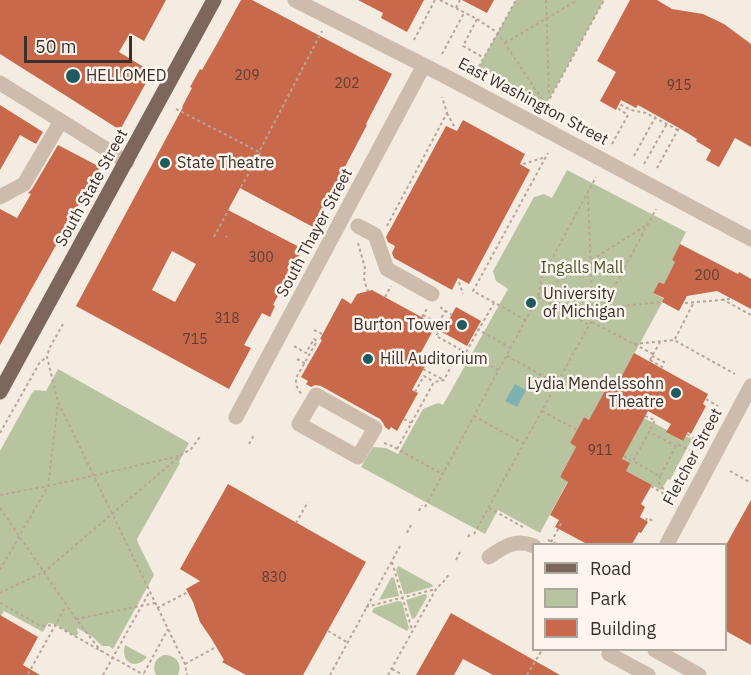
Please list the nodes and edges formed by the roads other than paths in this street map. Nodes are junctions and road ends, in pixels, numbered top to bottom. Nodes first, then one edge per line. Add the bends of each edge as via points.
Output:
1 (214, 0) edge
2 (296, 0) edge
3 (424, 65) junction
4 (0, 82) edge
5 (62, 121) junction
6 (127, 162) junction
7 (0, 197) edge
8 (358, 232) road end
9 (751, 239) edge
10 (438, 297) road end
11 (751, 386) edge
12 (0, 392) edge
13 (311, 404) joint
14 (236, 417) dead end
15 (668, 543) edge
16 (532, 545) edge
17 (489, 557) dead end
18 (658, 651) edge
19 (610, 652) edge
20 (648, 675) edge
21 (699, 675) edge

1 - 6 main road, South State Street
2 - 3 street, East Washington Street
3 - 9 street, East Washington Street
3 - 14 street, South Thayer Street
4 - 5 street
5 - 6 street
5 - 7 street via 24,184
6 - 12 main road, South State Street
8 - 10 street via 375,235 387,269
11 - 15 street, Fletcher Street
13 - 13 street via 316,395 375,428 358,457 300,424
16 - 17 street via 512,543
18 - 21 street
19 - 20 street

